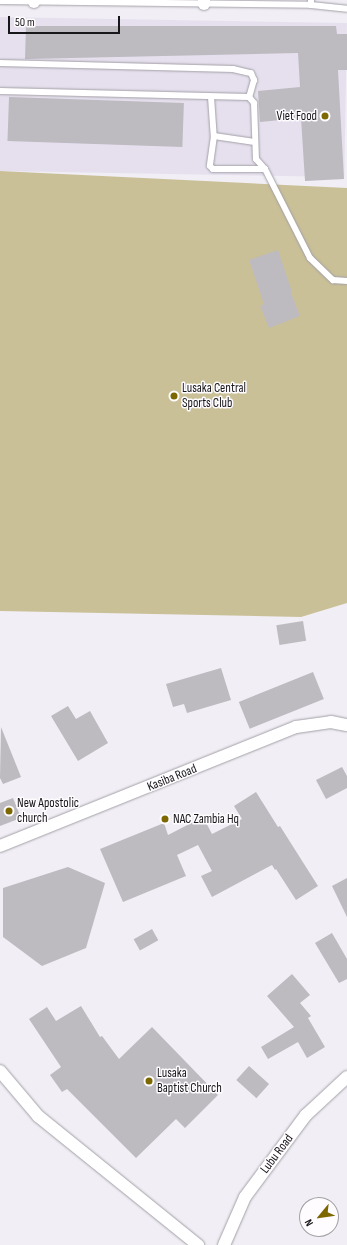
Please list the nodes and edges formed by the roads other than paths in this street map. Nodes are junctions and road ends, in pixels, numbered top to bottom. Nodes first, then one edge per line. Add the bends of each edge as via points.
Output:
1 (0, 1) edge
2 (34, 1) edge
3 (204, 2) edge
4 (311, 2) edge
5 (347, 9) edge
6 (0, 63) edge
7 (0, 91) edge
8 (211, 97) junction
9 (249, 97) junction
10 (214, 136) junction
11 (255, 142) junction
12 (265, 170) junction
13 (347, 281) edge
14 (347, 725) edge
15 (0, 846) edge
16 (0, 1071) edge
17 (347, 1076) edge
18 (198, 1245) edge
19 (224, 1245) edge

1 - 2 lane
2 - 3 lane
3 - 4 lane
4 - 5 lane
6 - 9 lane via 244,70 251,73 254,80
7 - 8 lane
8 - 9 lane
8 - 10 lane
9 - 11 lane via 254,103
10 - 11 lane
10 - 12 lane via 210,166 213,168
11 - 12 lane via 256,159
12 - 13 lane via 310,258 333,280
14 - 15 street, Kasiba Road via 331,722 296,727
16 - 18 street via 38,1116
17 - 19 street, Lubu Road via 306,1115 250,1190

